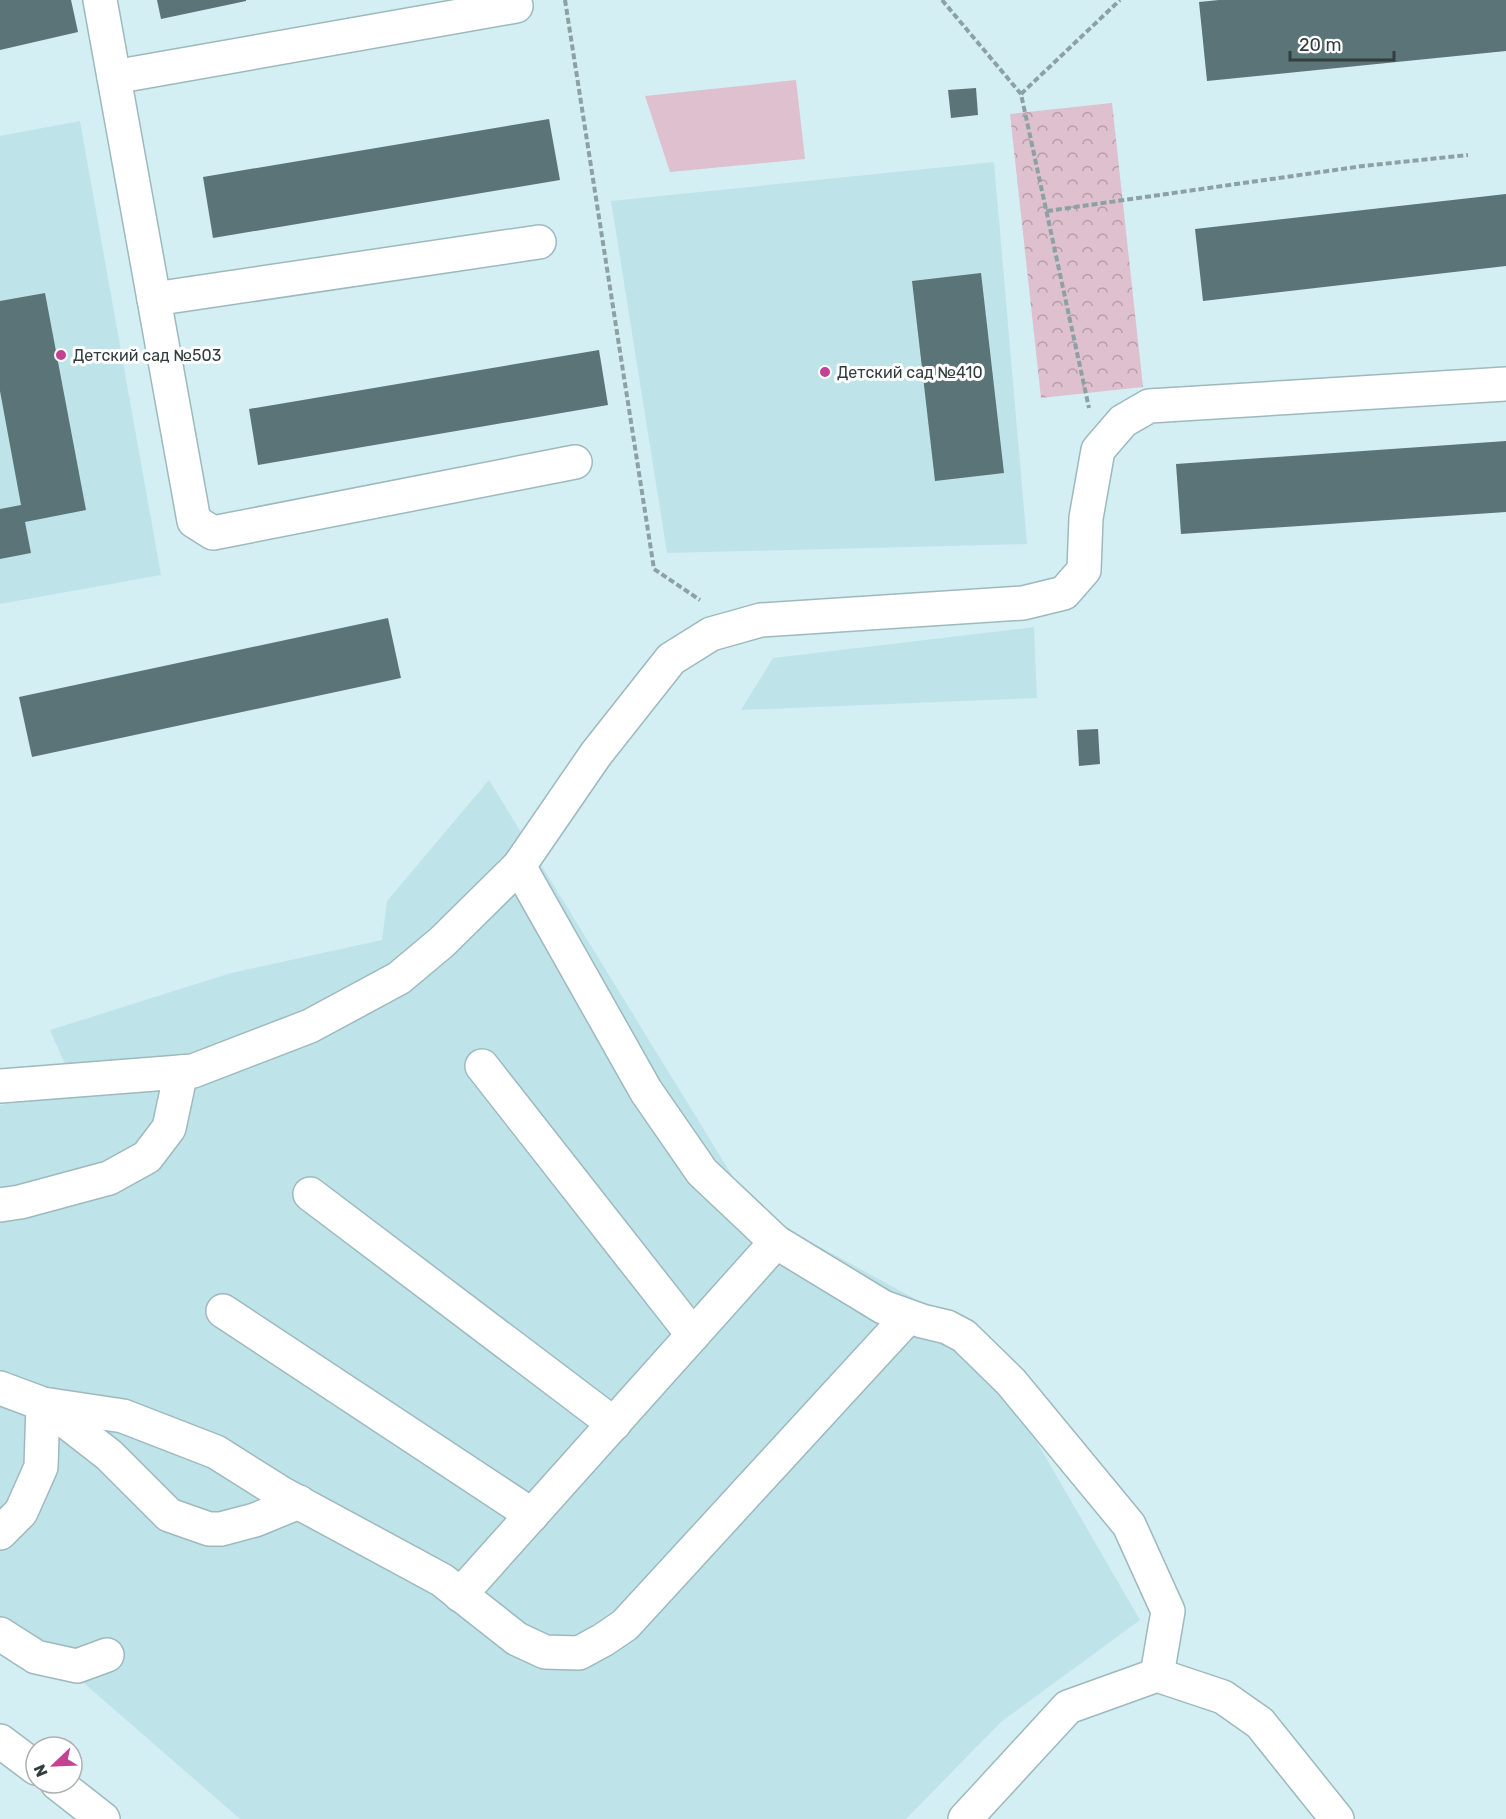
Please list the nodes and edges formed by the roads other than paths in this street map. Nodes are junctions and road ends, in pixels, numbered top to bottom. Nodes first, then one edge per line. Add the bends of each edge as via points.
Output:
1 (100, 0) edge
2 (516, 6) dead end
3 (114, 77) junction
4 (539, 242) dead end
5 (154, 299) junction
6 (1506, 384) edge
7 (575, 462) dead end
8 (519, 866) junction
9 (482, 1066) dead end
10 (181, 1072) junction
11 (0, 1086) edge
12 (309, 1194) dead end
13 (0, 1205) edge
14 (776, 1242) junction
15 (223, 1311) dead end
16 (908, 1317) junction
17 (693, 1335) junction
18 (0, 1388) edge
19 (43, 1404) junction
20 (614, 1424) junction
21 (299, 1502) junction
22 (532, 1515) junction
23 (0, 1533) edge
24 (460, 1595) junction
25 (0, 1634) edge
26 (107, 1655) dead end
27 (1157, 1675) junction
28 (0, 1741) edge
29 (24, 1759) edge
30 (72, 1795) edge
31 (103, 1819) edge
32 (965, 1819) edge
33 (1337, 1819) edge

1 - 3 street
2 - 3 street
3 - 5 street
4 - 5 street
5 - 7 street via 194,521 213,533
6 - 8 street via 1149,406 1123,421 1098,450 1086,518 1084,570 1064,593 1023,603 761,620 711,634 671,659 596,754
8 - 10 street via 442,942 399,978 310,1026 193,1071
8 - 14 street via 646,1091 702,1172
9 - 17 street
10 - 11 street
10 - 13 street via 169,1128 147,1157 109,1178
12 - 20 street
14 - 16 street via 883,1307
14 - 17 street
15 - 22 street
16 - 24 street via 626,1625 603,1640 579,1653 545,1652 518,1639
16 - 27 street via 947,1327 964,1336 1011,1382 1129,1525 1168,1611
17 - 20 street
18 - 19 street
19 - 21 street via 123,1416 216,1452
19 - 21 street via 109,1455 169,1515 209,1529 221,1529
19 - 23 street via 41,1467 21,1512
20 - 22 street
21 - 24 street via 442,1580
22 - 24 street
25 - 26 street via 36,1657 77,1666
27 - 32 street via 1068,1707
27 - 33 street via 1223,1697 1260,1723
28 - 29 street
30 - 31 street

